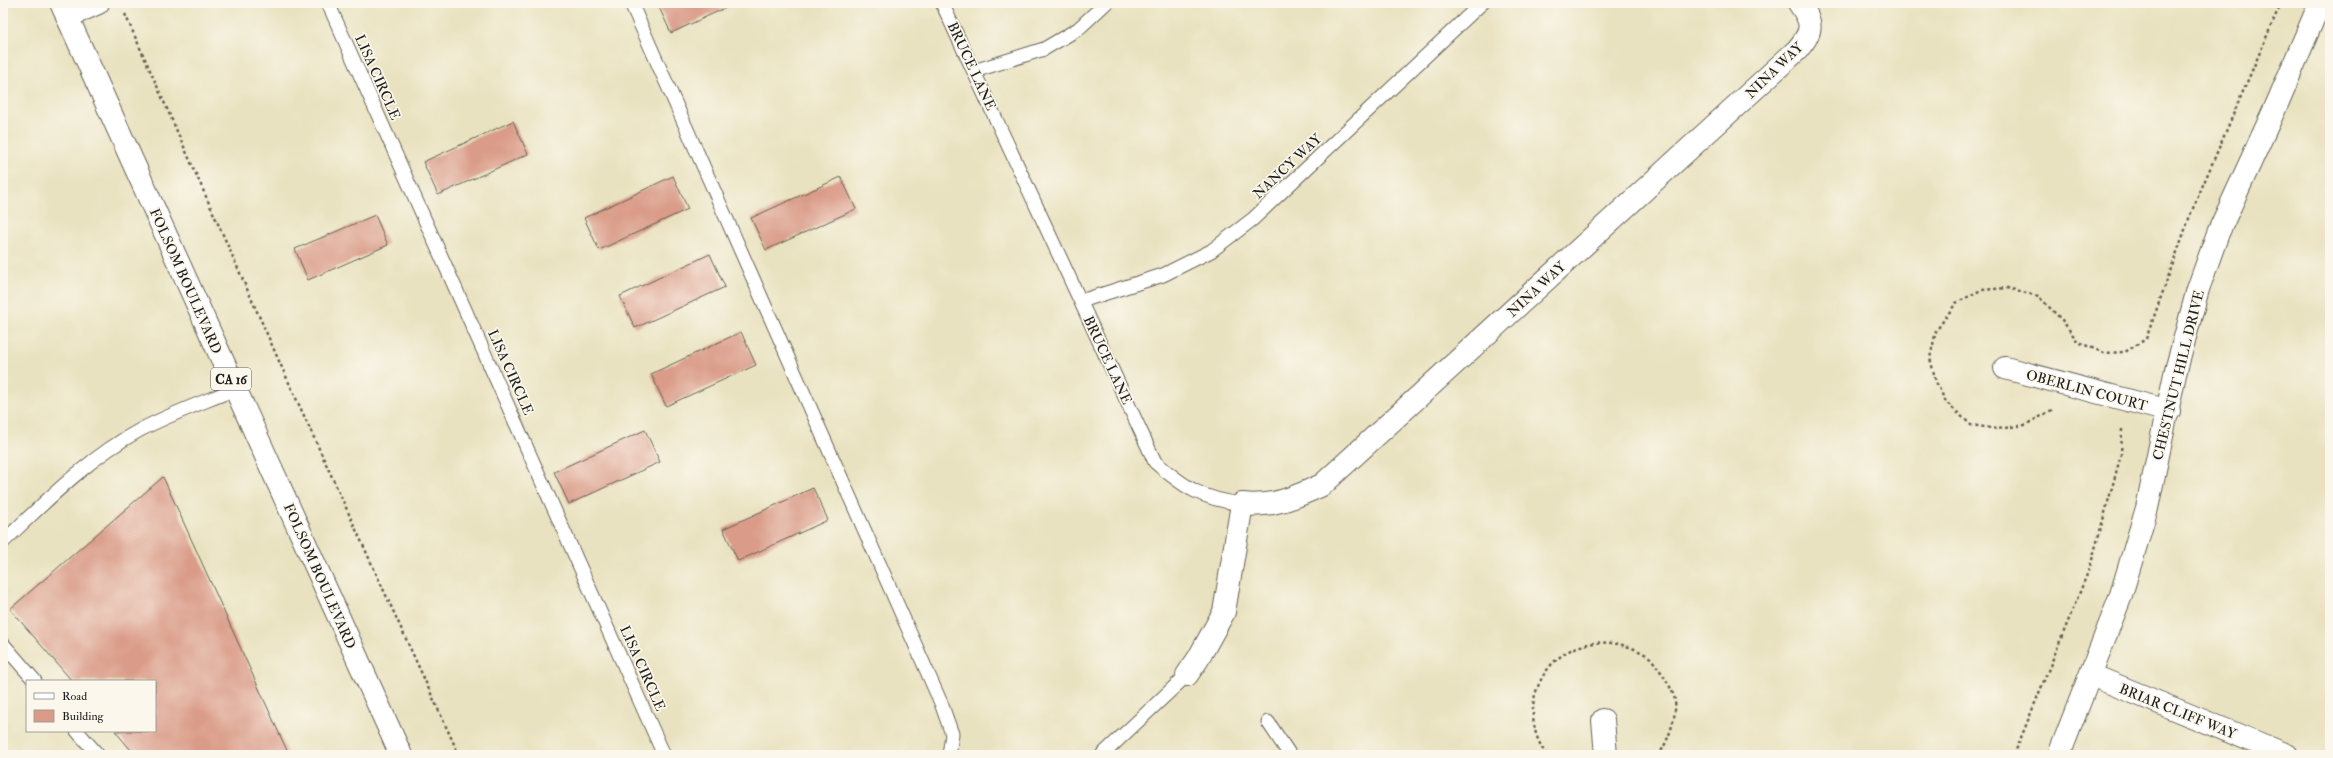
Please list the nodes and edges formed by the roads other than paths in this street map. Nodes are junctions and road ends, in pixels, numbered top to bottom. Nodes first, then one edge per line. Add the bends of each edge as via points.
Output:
1 (98, 3) edge
2 (328, 3) edge
3 (631, 3) edge
4 (942, 3) edge
5 (1106, 3) edge
6 (1482, 3) edge
7 (1799, 3) edge
8 (2320, 3) edge
9 (64, 10) edge
10 (974, 71) junction
11 (1080, 301) junction
12 (2005, 368) dead end
13 (235, 389) junction
14 (2169, 411) junction
15 (1242, 504) junction
16 (3, 542) edge
17 (3, 644) edge
18 (1187, 675) joint
19 (2091, 675) junction
20 (34, 680) edge
21 (1603, 720) dead end
22 (1268, 722) dead end
23 (78, 732) edge
24 (98, 755) edge
25 (401, 755) edge
26 (664, 755) edge
27 (949, 755) edge
28 (1102, 755) edge
29 (1290, 755) edge
30 (1606, 755) edge
31 (2059, 755) edge
32 (2287, 755) edge

1 - 9 street
2 - 26 lane, LISA CIRCLE
3 - 27 lane via 941,703 952,734
4 - 10 lane, BRUCE LANE
5 - 10 lane via 1078,29 1044,49
6 - 11 lane, NANCY WAY via 1253,219 1211,251 1163,275
7 - 15 street, NINA WAY via 1809,16 1809,35 1797,50 1322,485 1288,500
8 - 14 street, CHESTNUT HILL DRIVE via 2218,234 2198,289
9 - 13 street, FOLSOM BOULEVARD / CA 16
10 - 11 lane, BRUCE LANE
11 - 15 lane, BRUCE LANE via 1155,462 1183,486 1216,501
12 - 14 street, OBERLIN COURT
13 - 16 lane via 140,430 100,455 52,495
13 - 25 street, FOLSOM BOULEVARD / CA 16
14 - 19 street, CHESTNUT HILL DRIVE via 2145,516 2120,598
15 - 18 street via 1224,612
17 - 20 lane
18 - 28 lane
19 - 31 street, CHESTNUT HILL DRIVE
19 - 32 street, BRIAR CLIFF WAY
21 - 30 street
22 - 29 lane
23 - 24 lane

